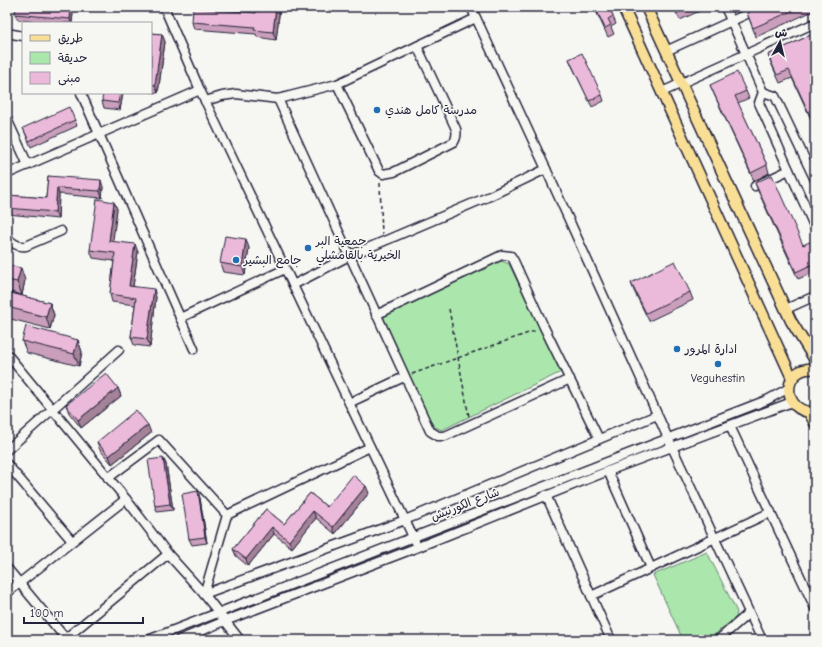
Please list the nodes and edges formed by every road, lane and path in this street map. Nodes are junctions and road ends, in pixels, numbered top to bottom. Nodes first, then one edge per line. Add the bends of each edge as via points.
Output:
1 (471, 7) edge
2 (623, 7) edge
3 (646, 7) edge
4 (725, 7) edge
5 (762, 7) edge
6 (167, 8) edge
7 (476, 18) junction
8 (731, 21) junction
9 (815, 23) edge
10 (7, 33) edge
11 (22, 36) edge
12 (417, 46) junction
13 (666, 51) junction
14 (746, 54) junction
15 (680, 83) junction
16 (337, 84) junction
17 (200, 90) junction
18 (662, 92) junction
19 (763, 92) junction
20 (81, 94) edge
21 (278, 99) junction
22 (205, 101) junction
23 (7, 119) edge
24 (100, 134) junction
25 (815, 158) edge
26 (807, 162) junction
27 (28, 165) junction
28 (546, 169) junction
29 (789, 170) junction
30 (7, 174) edge
31 (815, 180) edge
32 (380, 183) dead end
33 (755, 186) edge
34 (815, 228) edge
35 (61, 231) dead end
36 (7, 237) edge
37 (382, 242) junction
38 (349, 256) junction
39 (285, 269) junction
40 (293, 285) junction
41 (815, 296) edge
42 (449, 309) dead end
43 (786, 309) junction
44 (376, 315) junction
45 (180, 318) junction
46 (544, 327) junction
47 (194, 348) dead end
48 (119, 350) dead end
49 (7, 354) edge
50 (458, 357) junction
51 (815, 360) edge
52 (815, 369) edge
53 (404, 377) junction
54 (792, 378) junction
55 (570, 379) junction
56 (789, 388) junction
57 (349, 402) junction
58 (792, 402) junction
59 (53, 410) junction
60 (812, 412) edge
61 (657, 414) junction
62 (815, 423) edge
63 (470, 424) junction
64 (730, 426) junction
65 (668, 438) junction
66 (599, 439) junction
67 (370, 447) junction
68 (672, 447) junction
69 (7, 450) edge
70 (7, 464) edge
71 (608, 471) junction
72 (108, 478) junction
73 (546, 496) junction
74 (126, 499) junction
75 (771, 512) junction
76 (227, 515) junction
77 (405, 520) junction
78 (413, 537) junction
79 (714, 539) junction
80 (72, 541) junction
81 (418, 547) junction
82 (168, 554) junction
83 (7, 568) edge
84 (652, 568) junction
85 (19, 582) junction
86 (7, 593) edge
87 (204, 594) junction
88 (591, 596) junction
89 (815, 608) edge
90 (218, 613) junction
91 (750, 613) junction
92 (225, 621) junction
93 (67, 639) edge
94 (148, 640) edge
95 (179, 640) edge
96 (240, 640) edge
97 (611, 640) edge
98 (718, 640) edge
99 (762, 640) edge

1 - 7 street
2 - 18 main road
3 - 13 main road
4 - 8 street
5 - 8 street
6 - 17 street
7 - 12 street
7 - 28 street
8 - 13 street
8 - 14 street
9 - 14 street
10 - 11 street
12 - 16 street
12 - 16 street via 456,129 457,138 454,142 394,172 383,174 379,171
13 - 15 main road
14 - 15 street
14 - 19 street
15 - 18 street
15 - 43 main road
16 - 21 street
17 - 22 street
17 - 24 street
18 - 54 main road
19 - 26 street via 775,96
19 - 29 street via 759,103
20 - 24 street
21 - 22 street via 236,94
21 - 38 street
22 - 39 street
23 - 27 street
24 - 27 street
24 - 45 street
25 - 26 street
26 - 31 street
27 - 30 street
28 - 37 street
28 - 61 street
29 - 33 street
29 - 34 street
32 - 37 path
35 - 36 street via 26,246 20,246
37 - 38 street
38 - 40 street
38 - 44 street
39 - 40 street
39 - 45 street
40 - 57 street
41 - 43 street
42 - 50 path
43 - 51 main road
44 - 46 street via 505,255 513,258
44 - 53 street
45 - 47 street
46 - 50 path
46 - 55 street
48 - 59 street
49 - 59 street
50 - 53 path
50 - 63 path
52 - 54 main road via 805,369
53 - 57 street
53 - 63 street via 432,434 445,436
54 - 56 main road
55 - 63 street
55 - 66 street
56 - 58 main road
56 - 65 street, شارع الكورنيش via 767,400
57 - 67 street
58 - 60 main road via 797,407
58 - 64 street, شارع الكورنيش
59 - 69 street
59 - 72 street
60 - 62 main road
61 - 65 street
61 - 66 street
64 - 68 street, شارع الكورنيش
64 - 75 street
65 - 68 street
65 - 78 street, شارع الكورنيش
66 - 77 street
67 - 76 street
67 - 77 street
68 - 71 street, شارع الكورنيش
68 - 79 street
70 - 80 street
71 - 73 street, شارع الكورنيش
71 - 84 street
72 - 74 street
72 - 76 street via 159,440
73 - 81 street, شارع الكورنيش
73 - 88 street
74 - 80 street
74 - 82 street
75 - 79 street
75 - 89 street
76 - 87 street
77 - 78 street
77 - 87 street
78 - 81 street
78 - 90 street, شارع الكورنيش
79 - 84 street
79 - 91 street
80 - 85 street
81 - 92 street, شارع الكورنيش
82 - 87 street
82 - 93 street
83 - 85 street
84 - 88 street
85 - 86 street
85 - 93 street
87 - 90 street
88 - 97 street
90 - 92 street
90 - 94 street, شارع الكورنيش
91 - 98 street
91 - 99 street
92 - 95 street, شارع الكورنيش
92 - 96 street

